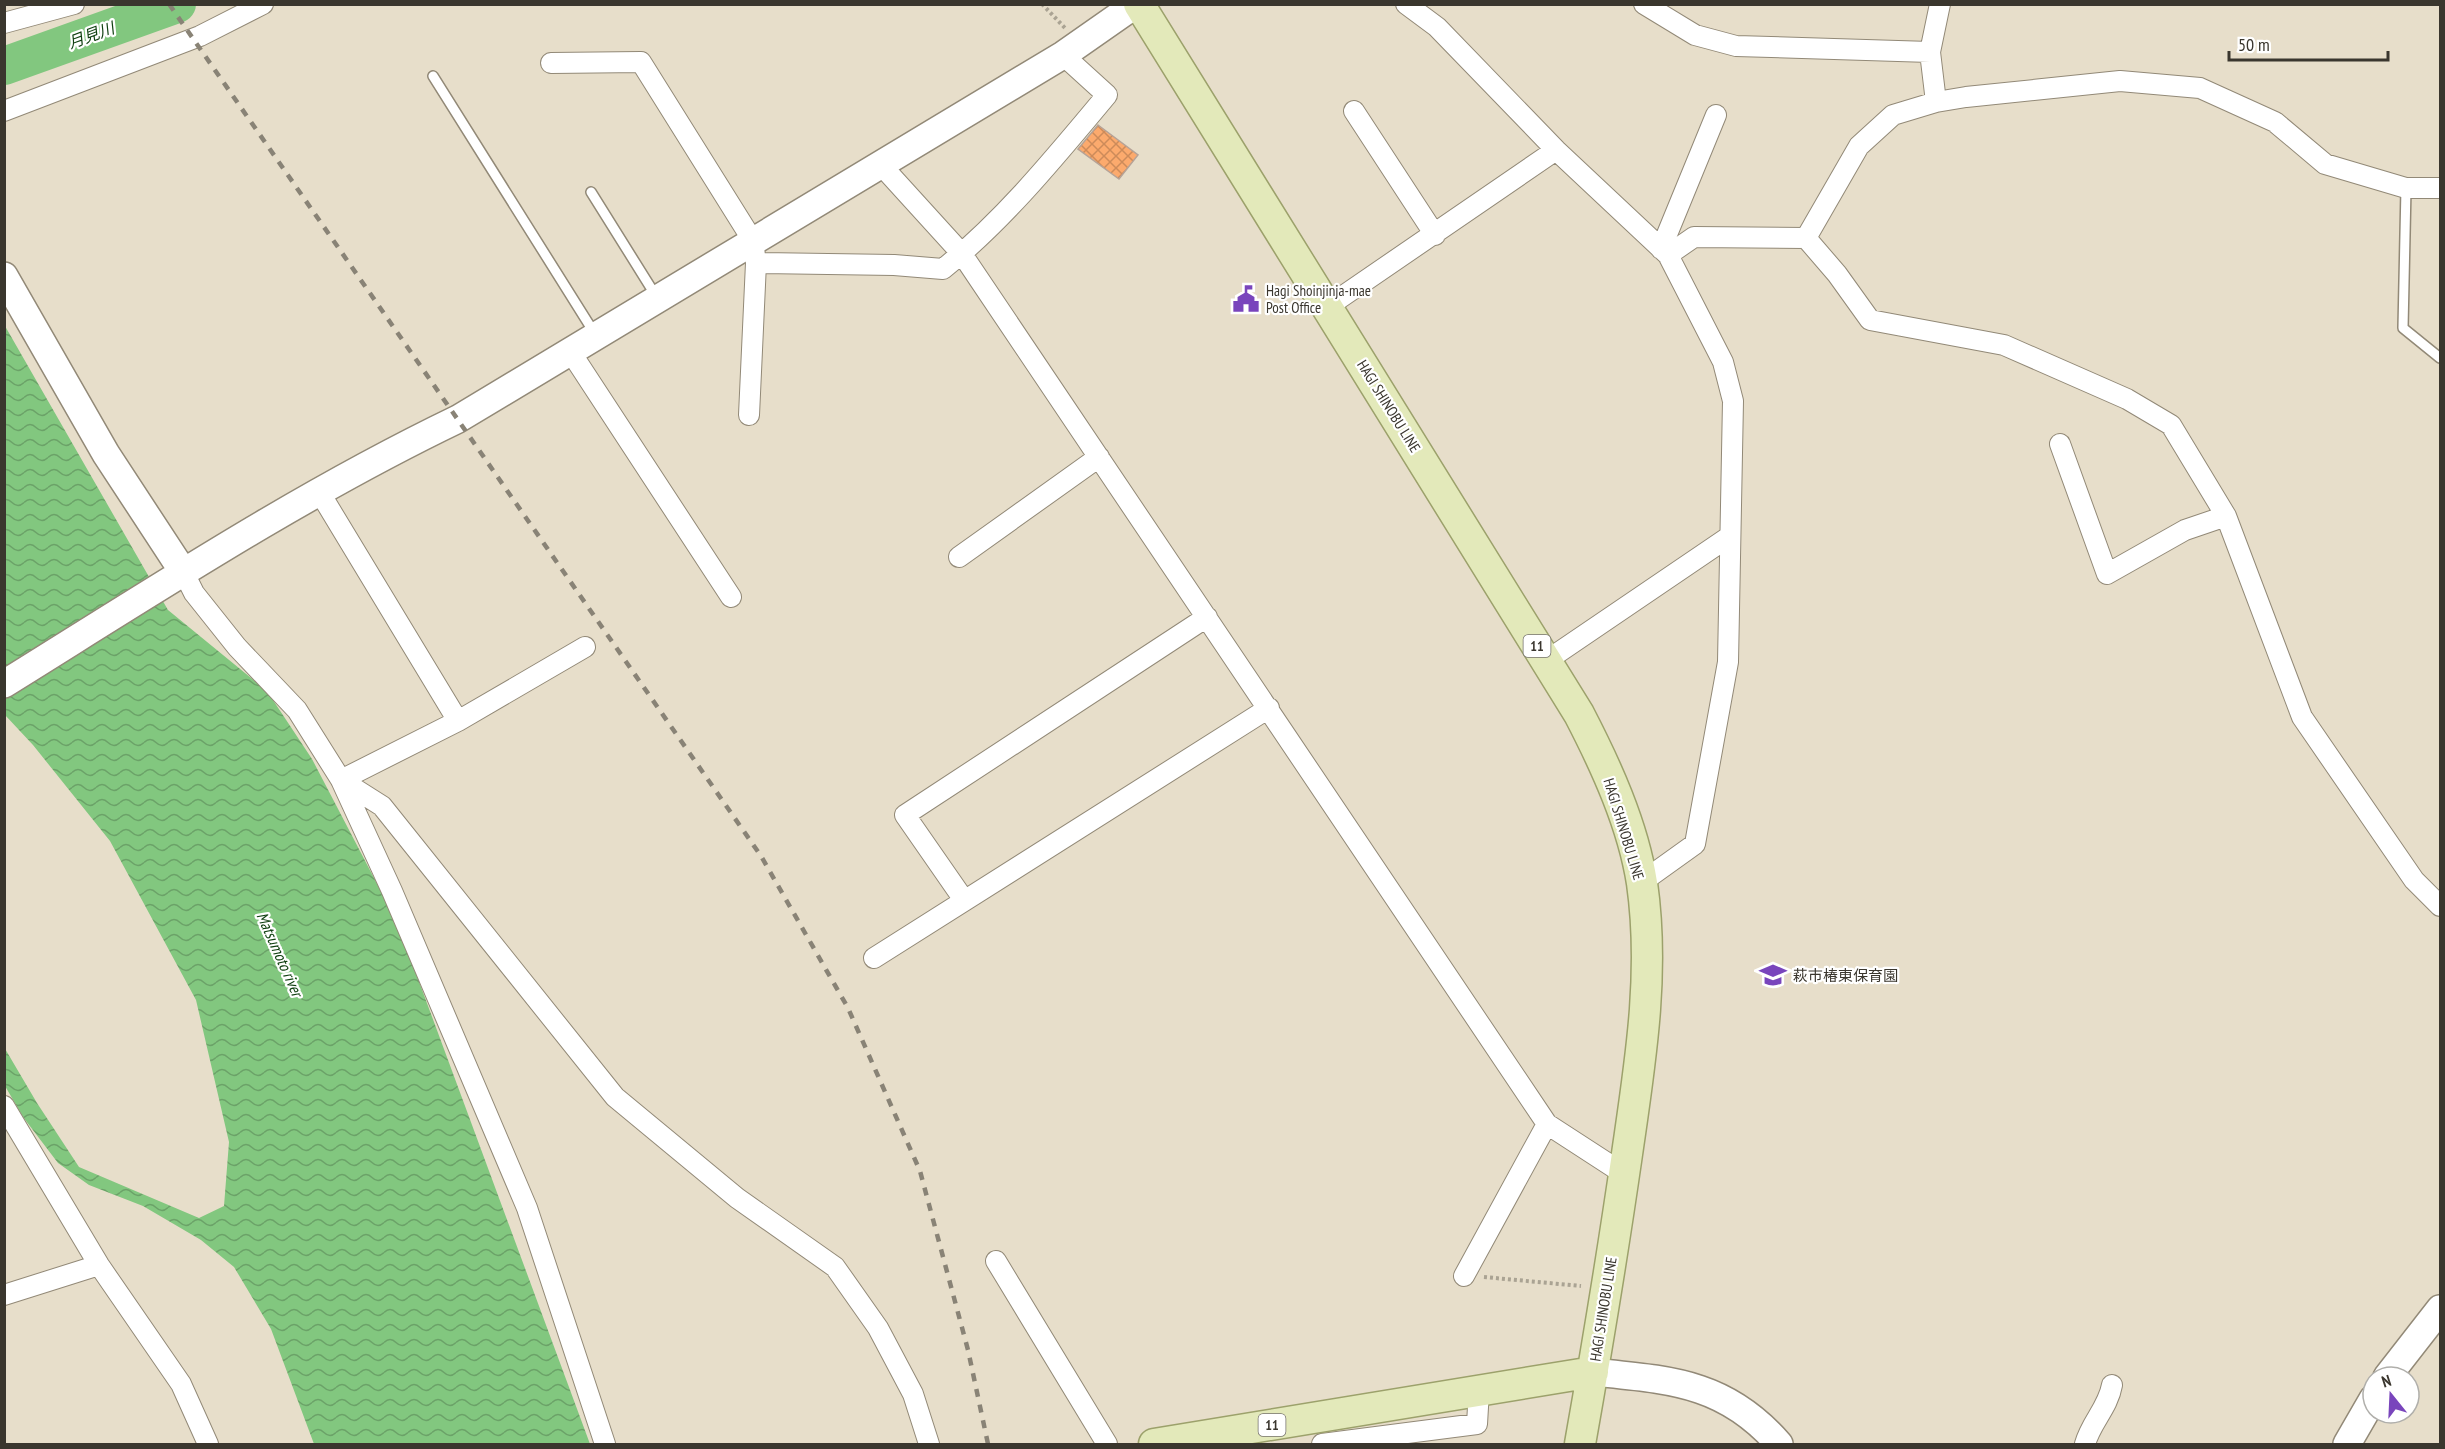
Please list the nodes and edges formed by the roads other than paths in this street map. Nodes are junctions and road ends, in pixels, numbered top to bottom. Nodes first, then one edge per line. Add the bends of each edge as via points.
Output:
1 (74, 4) edge
2 (263, 4) edge
3 (1138, 4) edge
4 (1406, 4) edge
5 (1644, 4) edge
6 (1940, 4) edge
7 (4, 23) edge
8 (1072, 49) junction
9 (1930, 52) junction
10 (551, 63) dead end
11 (433, 76) dead end
12 (1936, 102) junction
13 (4, 111) edge
14 (1354, 111) dead end
15 (1716, 115) dead end
16 (1556, 150) junction
17 (882, 166) junction
18 (2406, 188) junction
19 (2440, 188) edge
20 (591, 192) dead end
21 (1435, 235) junction
22 (1806, 238) junction
23 (754, 252) junction
24 (1664, 252) junction
25 (962, 254) junction
26 (4, 276) edge
27 (658, 298) junction
28 (1327, 307) junction
29 (596, 336) junction
30 (570, 351) junction
31 (2440, 358) edge
32 (749, 415) dead end
33 (2060, 444) dead end
34 (1099, 457) junction
35 (320, 493) junction
36 (2226, 516) junction
37 (1730, 536) junction
38 (959, 557) dead end
39 (175, 578) junction
40 (731, 597) dead end
41 (1207, 616) junction
42 (585, 647) dead end
43 (1546, 661) junction
44 (4, 684) edge
45 (1269, 708) junction
46 (458, 721) junction
47 (341, 780) junction
48 (1642, 882) junction
49 (964, 900) junction
50 (2440, 906) edge
51 (874, 958) dead end
52 (4, 1106) edge
53 (1547, 1124) junction
54 (1624, 1174) junction
55 (996, 1261) dead end
56 (99, 1265) junction
57 (1464, 1275) road end
58 (4, 1295) edge
59 (2440, 1309) edge
60 (2396, 1365) edge
61 (1593, 1372) junction
62 (2112, 1385) dead end
63 (2361, 1420) edge
64 (1397, 1427) edge
65 (208, 1444) edge
66 (605, 1444) edge
67 (928, 1444) edge
68 (1107, 1444) edge
69 (1154, 1444) edge
70 (1322, 1444) edge
71 (1580, 1444) edge
72 (1779, 1444) edge
73 (2085, 1444) edge
74 (2347, 1444) edge

1 - 7 street
2 - 13 street via 200,36
3 - 8 street
3 - 28 main road, HAGI SHINOBU LINE / 11
4 - 16 street via 1437,27
5 - 9 street via 1695,34 1736,46
6 - 9 street
8 - 17 street
8 - 25 street via 1107,95 1043,172
9 - 12 street
10 - 23 street via 641,62
11 - 29 lane
12 - 18 street via 1965,89 2120,81 2200,88 2275,122 2325,164
12 - 22 street via 1915,99 1859,146
14 - 21 street
15 - 24 street
16 - 21 street
16 - 24 street
17 - 23 street
17 - 25 street
18 - 19 street
18 - 31 lane via 2403,328
20 - 27 lane
21 - 28 street
22 - 24 street via 1694,237
22 - 36 street via 1870,320 2004,345 2127,399 2171,425
23 - 25 street via 943,269
23 - 27 street
23 - 32 street
24 - 37 street via 1723,362 1733,401
25 - 34 street
26 - 39 street
27 - 29 street
28 - 43 main road, HAGI SHINOBU LINE / 11
29 - 30 street
30 - 35 street via 458,419 390,452
30 - 40 street
33 - 36 street via 2108,574 2185,530
34 - 38 street
34 - 41 street
35 - 39 street
35 - 46 street
36 - 50 street via 2301,717 2414,880
37 - 43 street
37 - 48 street via 1728,662 1695,844
39 - 44 street
39 - 47 street via 194,593 297,710
41 - 45 street
41 - 49 street via 905,815
42 - 46 street
43 - 48 main road, HAGI SHINOBU LINE / 11 via 1603,760
45 - 49 street
45 - 53 street
46 - 47 street
47 - 66 street via 527,1208
47 - 67 street via 382,806 615,1097 737,1198 835,1268 878,1328 913,1394
48 - 54 main road, HAGI SHINOBU LINE / 11 via 1648,966 1641,1060
49 - 51 street
52 - 56 street
53 - 54 street
53 - 57 street
54 - 61 main road, HAGI SHINOBU LINE / 11
55 - 68 street
56 - 58 street
56 - 65 street via 181,1384
59 - 60 street
61 - 64 main road, HAGI SHINOBU LINE / 11 via 1479,1390
61 - 71 main road
61 - 72 street via 1711,1391 1742,1409
62 - 73 street via 2109,1402 2089,1429
63 - 74 street
64 - 69 main road, HAGI SHINOBU LINE / 11
64 - 70 street

